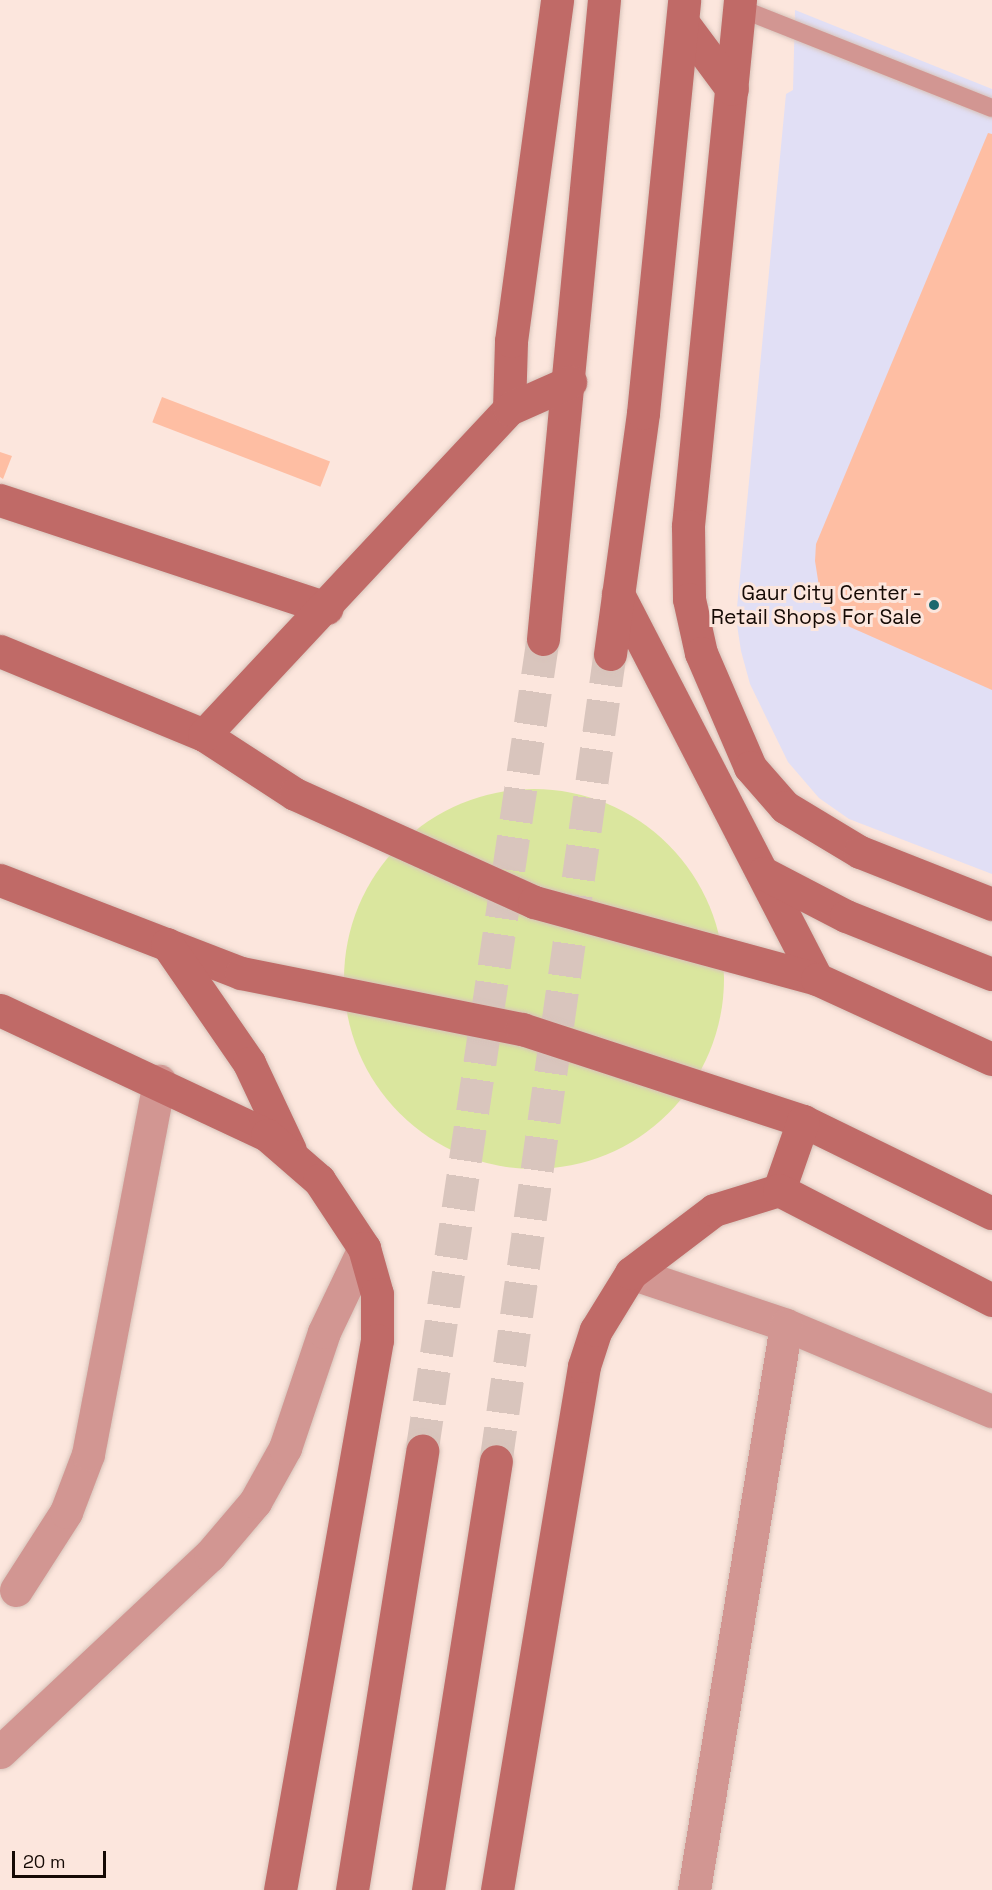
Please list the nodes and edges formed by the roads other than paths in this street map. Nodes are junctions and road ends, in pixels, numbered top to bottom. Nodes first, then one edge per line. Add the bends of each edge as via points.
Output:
1 (557, 0) edge
2 (604, 0) edge
3 (739, 4) edge
4 (683, 12) edge
5 (732, 89) junction
6 (992, 108) edge
7 (570, 382) junction
8 (508, 409) junction
9 (0, 500) edge
10 (618, 594) junction
11 (327, 608) junction
12 (543, 639) tunnel mouth
13 (0, 651) edge
14 (610, 654) tunnel mouth
15 (204, 735) junction
16 (750, 767) junction
17 (730, 811) junction
18 (763, 873) junction
19 (0, 880) edge
20 (992, 904) edge
21 (167, 944) junction
22 (992, 974) edge
23 (818, 979) junction
24 (0, 1010) edge
25 (992, 1059) edge
26 (159, 1081) junction
27 (803, 1121) junction
28 (294, 1157) junction
29 (779, 1190) junction
30 (992, 1213) edge
31 (364, 1248) junction
32 (631, 1273) junction
33 (992, 1300) edge
34 (786, 1326) junction
35 (992, 1411) edge
36 (422, 1451) tunnel mouth
37 (496, 1461) tunnel mouth
38 (16, 1590) dead end
39 (0, 1752) edge
40 (280, 1890) edge
41 (352, 1890) edge
42 (428, 1890) edge
43 (497, 1890) edge
44 (694, 1890) edge

1 - 8 street via 511,341
2 - 7 street
3 - 5 street
3 - 6 lane
4 - 5 street
4 - 10 street via 644,412
5 - 16 street via 688,526 689,599 701,653
7 - 8 street
7 - 12 street
8 - 11 street
9 - 11 street
10 - 14 street
10 - 17 street
11 - 15 street
13 - 15 street
15 - 23 street via 295,794 534,903
16 - 17 street
16 - 20 street via 785,807 820,831 860,852
17 - 18 street
18 - 22 street via 846,916
18 - 23 street
19 - 21 street
21 - 27 street via 241,973 522,1029
21 - 28 street via 249,1063
23 - 25 street
24 - 26 street
26 - 28 street via 267,1134
26 - 38 street via 88,1454 66,1512
27 - 29 street
27 - 30 street
28 - 31 street via 319,1180
29 - 32 street via 714,1210
29 - 33 street
31 - 39 street via 324,1332 285,1448 255,1502 210,1555
31 - 40 street via 377,1294 377,1340
32 - 34 street
32 - 43 street via 596,1330 584,1366
34 - 35 street
34 - 44 street
36 - 41 street
37 - 42 street

